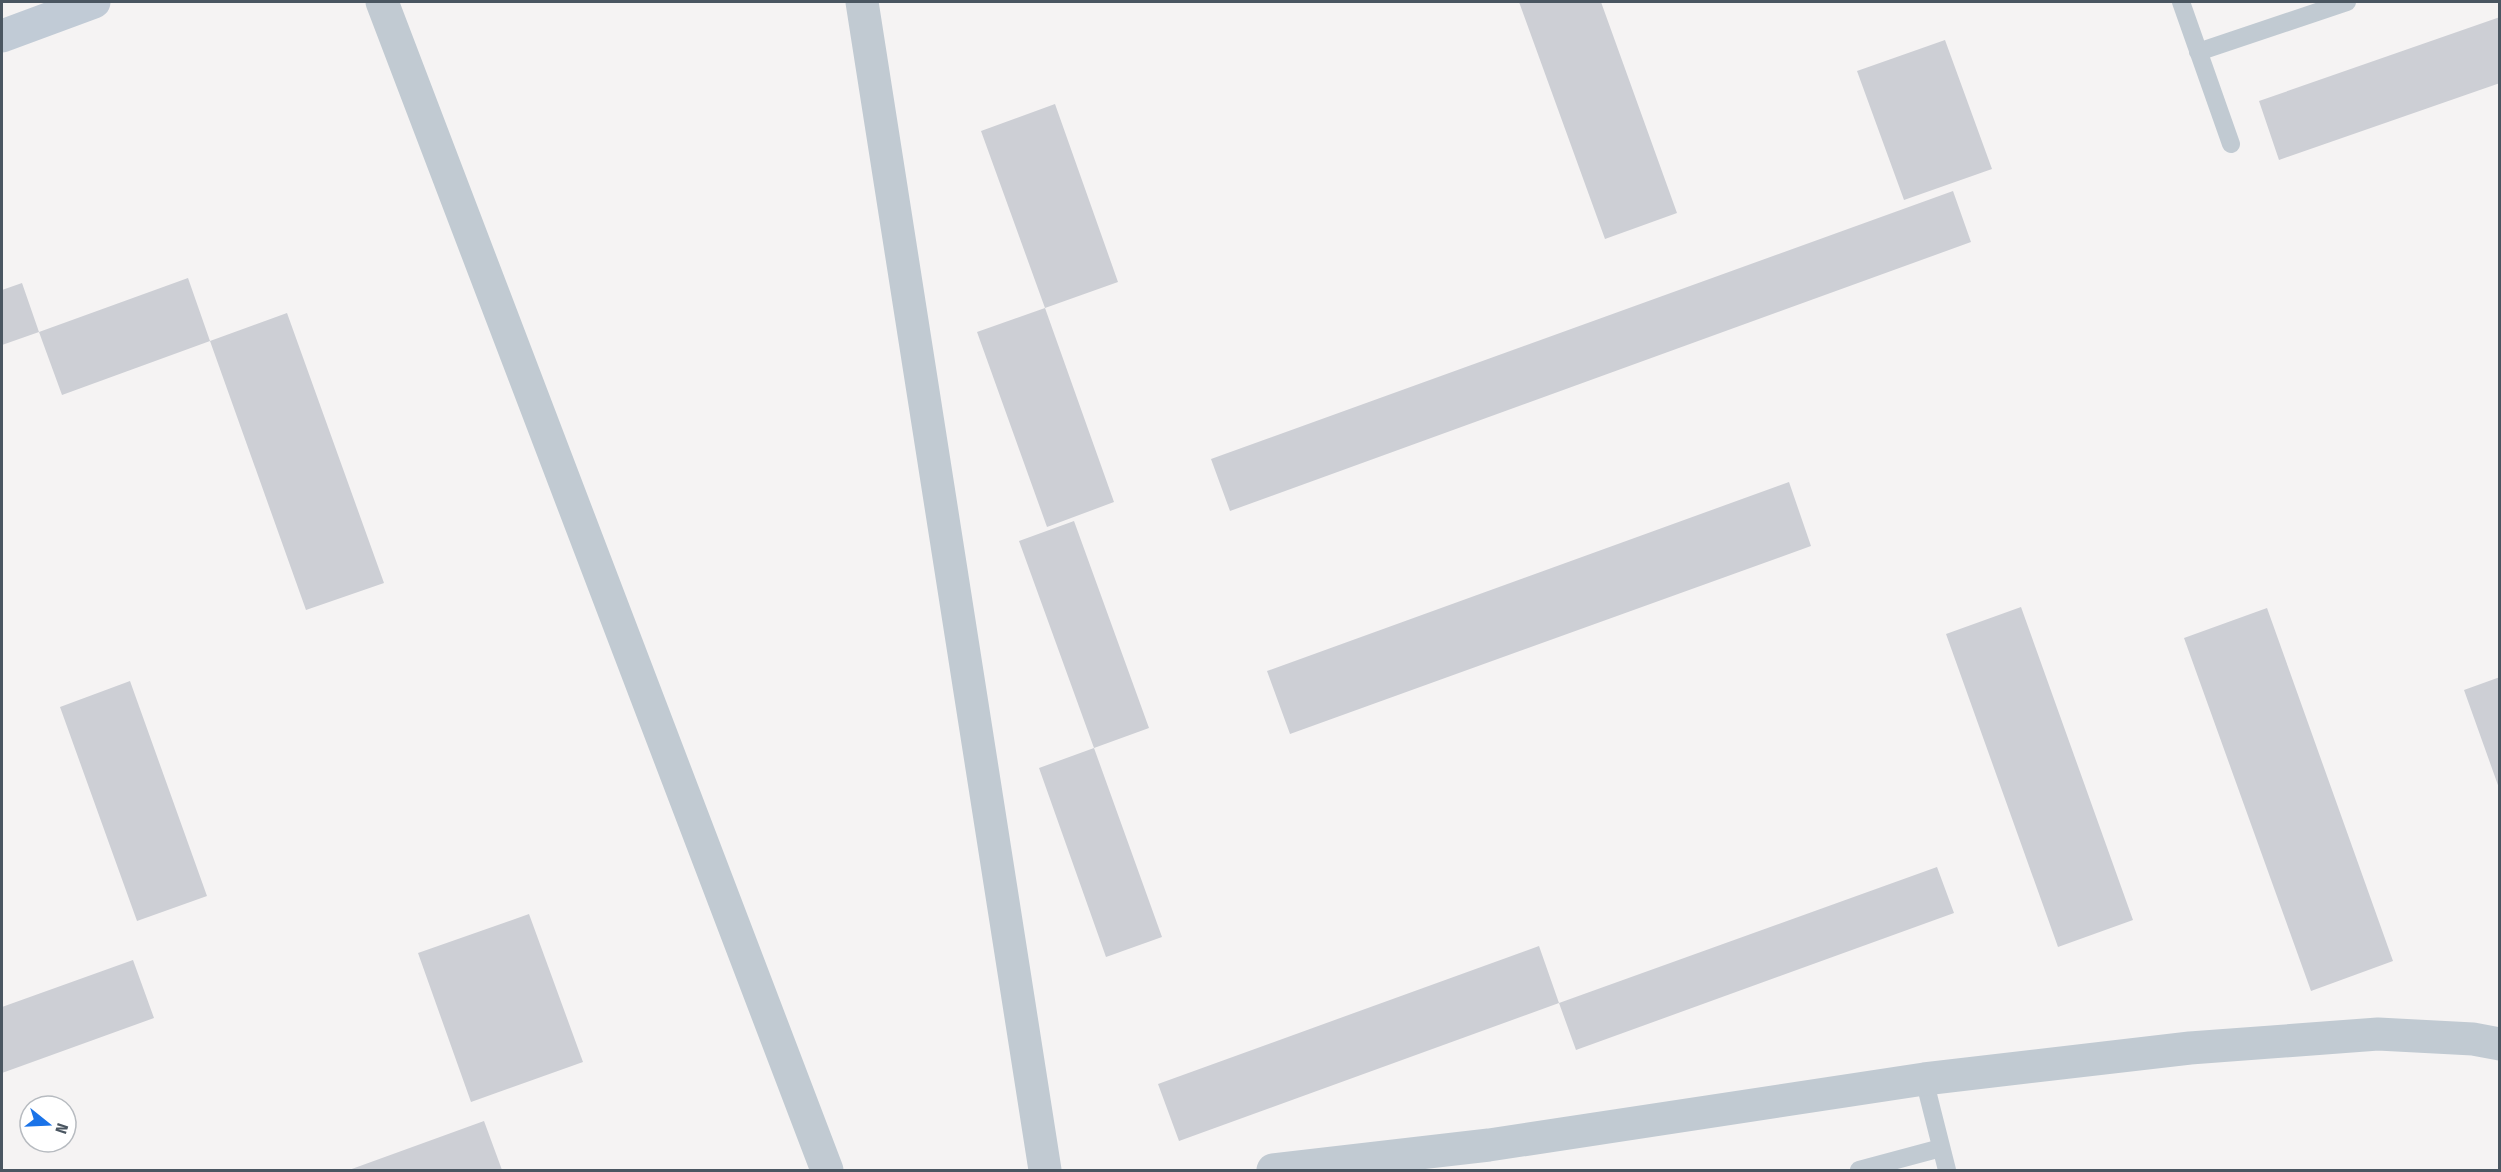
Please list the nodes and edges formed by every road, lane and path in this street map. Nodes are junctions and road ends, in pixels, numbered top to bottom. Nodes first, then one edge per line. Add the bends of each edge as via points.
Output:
1 (94, 2) edge
2 (382, 2) edge
3 (862, 2) edge
4 (2181, 2) edge
5 (2347, 2) edge
6 (2, 36) edge
7 (2198, 52) junction
8 (2231, 144) dead end
9 (2499, 1044) edge
10 (1924, 1078) junction
11 (1941, 1148) junction
12 (827, 1170) edge
13 (1045, 1170) edge
14 (1273, 1170) edge
15 (1859, 1170) edge
16 (1947, 1170) edge

1 - 6 main road
2 - 12 street
3 - 13 street
4 - 7 lane
5 - 7 lane
7 - 8 lane
9 - 10 street via 2378,1034 2190,1048
10 - 11 lane
10 - 14 street via 1489,1145
11 - 15 lane
11 - 16 lane

